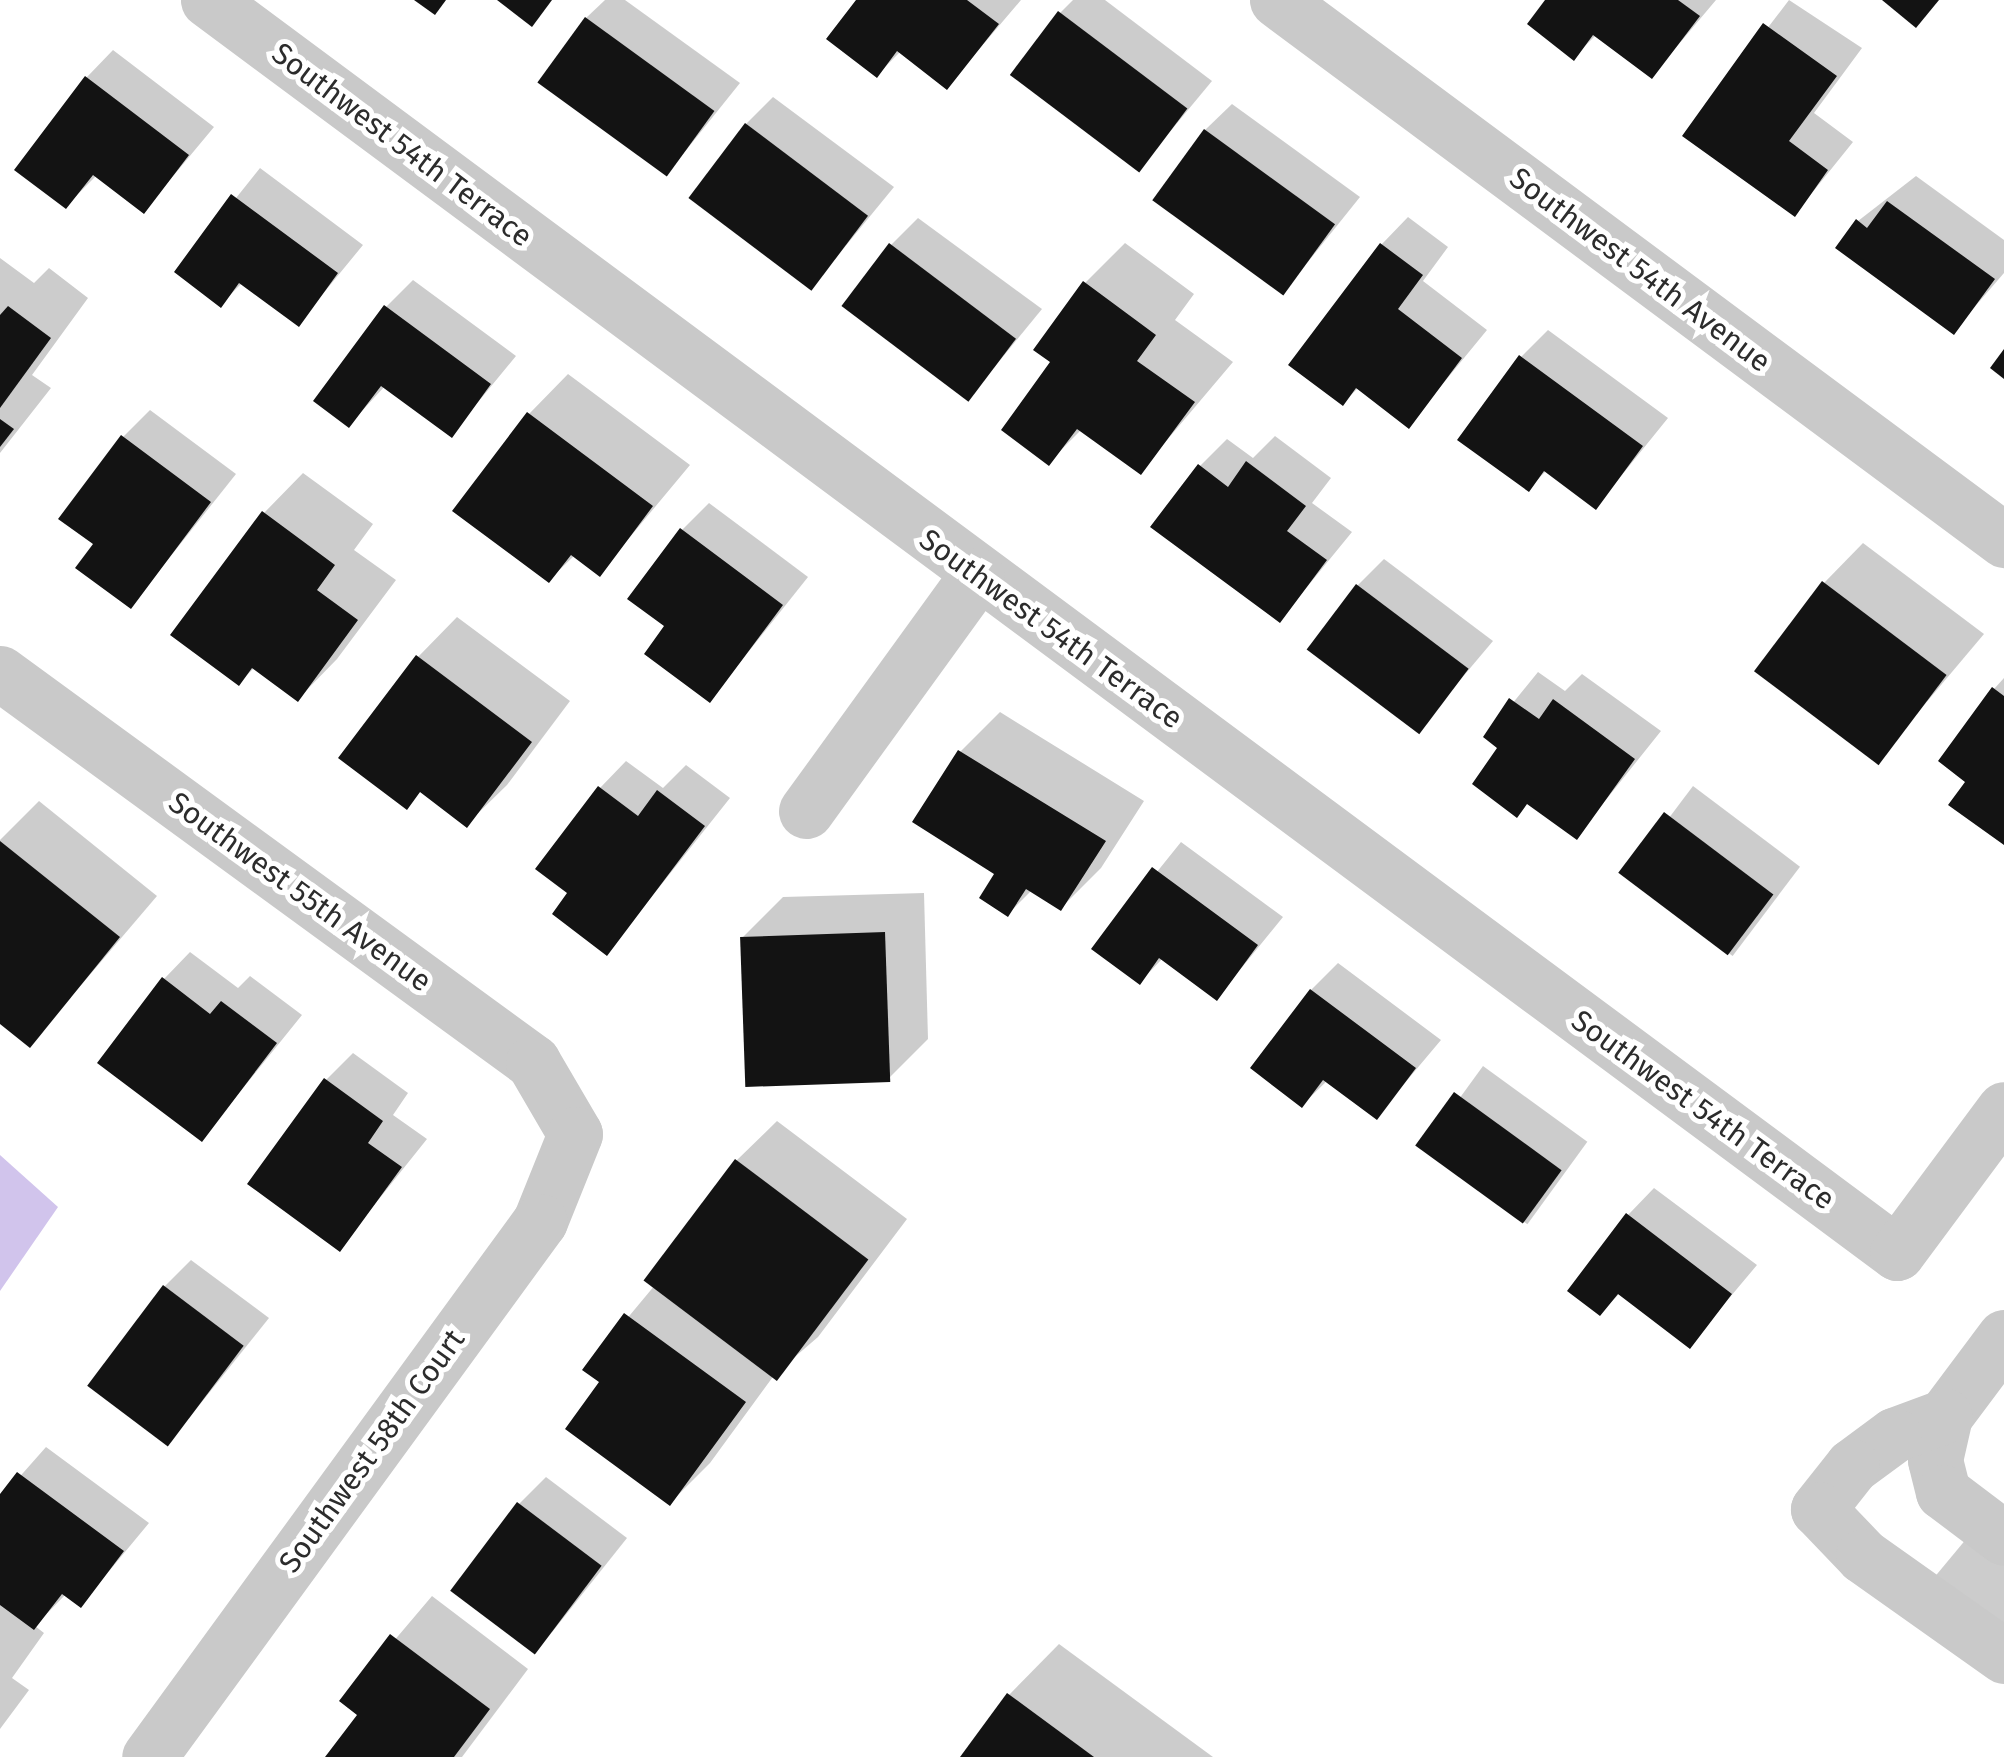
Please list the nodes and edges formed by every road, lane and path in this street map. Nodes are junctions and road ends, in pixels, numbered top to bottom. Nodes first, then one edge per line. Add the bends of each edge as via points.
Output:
1 (208, 0) edge
2 (1277, 0) edge
3 (2004, 540) edge
4 (977, 576) junction
5 (0, 673) edge
6 (806, 811) dead end
7 (2004, 1109) edge
8 (574, 1134) joint
9 (2004, 1337) edge
10 (1945, 1416) junction
11 (2004, 1538) edge
12 (2004, 1656) edge
13 (149, 1757) edge

1 - 4 street, Southwest 54th Terrace
2 - 3 street, Southwest 54th Avenue
4 - 6 street
4 - 7 street, Southwest 54th Terrace via 1897,1253
5 - 8 street, Southwest 55th Avenue via 533,1062
8 - 13 street, Southwest 58th Court via 540,1221
9 - 10 street
10 - 11 street via 1935,1460 1943,1492
10 - 12 street via 1880,1445 1852,1466 1818,1509 1863,1556

